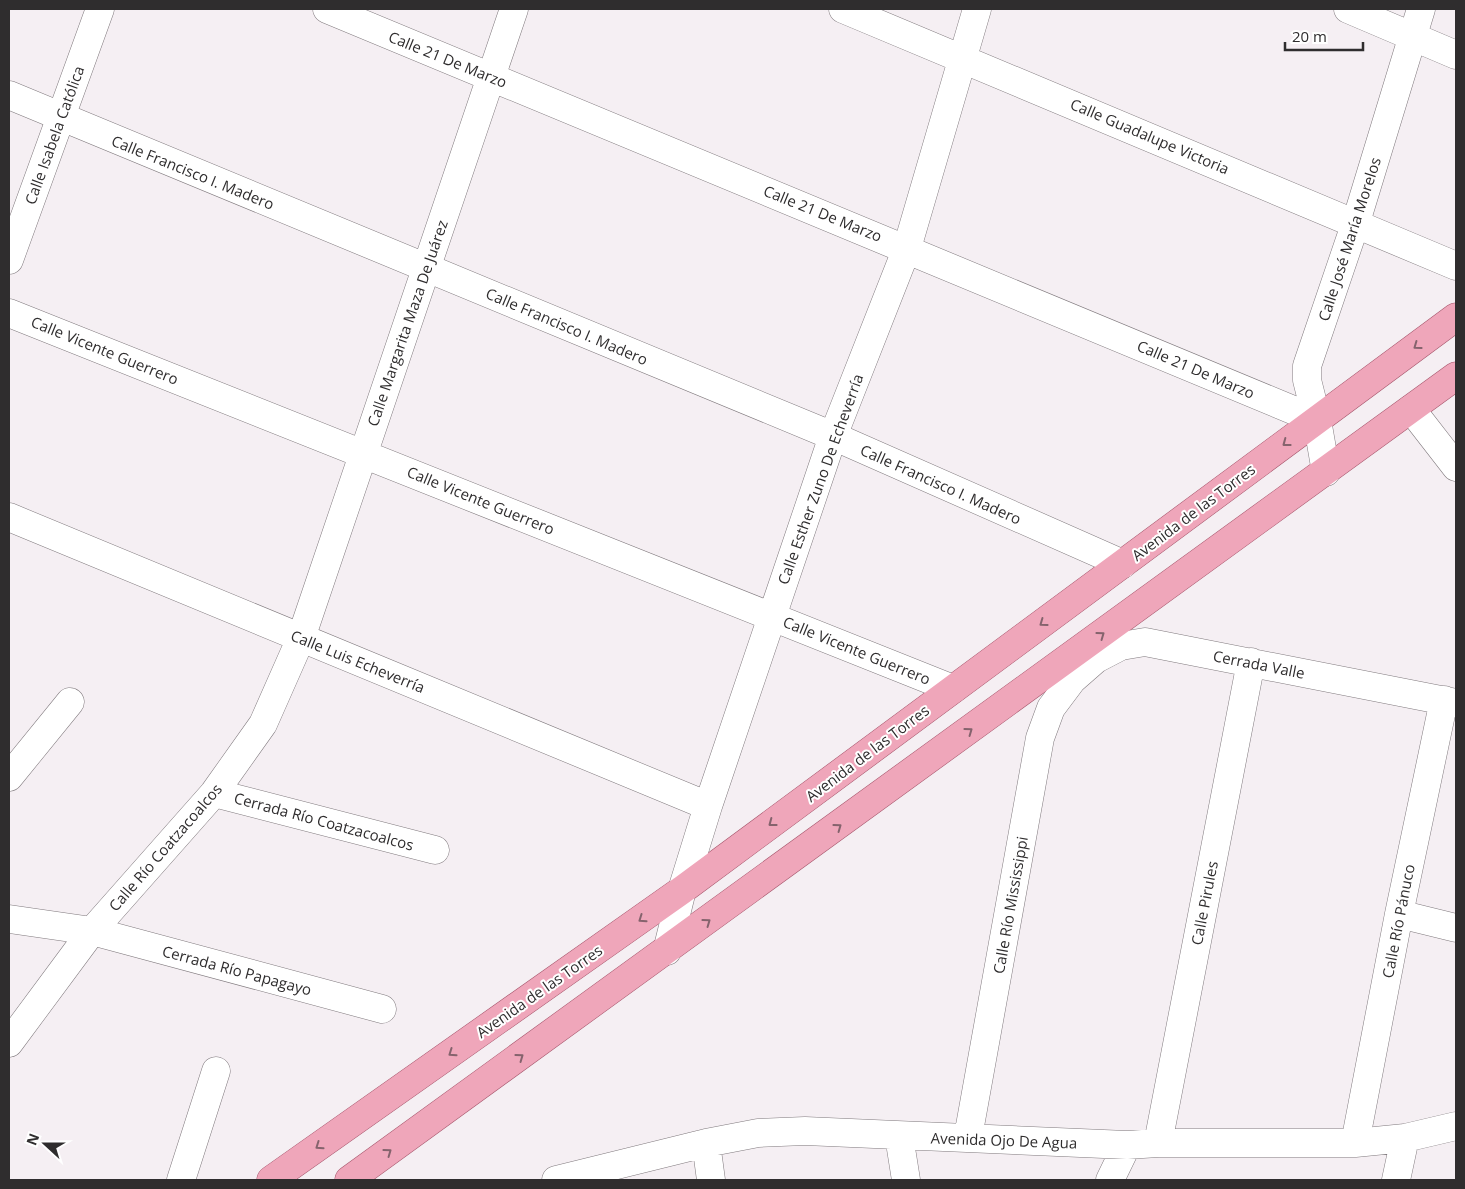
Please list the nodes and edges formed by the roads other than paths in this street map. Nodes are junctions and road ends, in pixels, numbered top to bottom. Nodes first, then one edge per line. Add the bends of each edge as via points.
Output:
1 (100, 9) edge
2 (327, 9) edge
3 (514, 9) edge
4 (843, 9) edge
5 (977, 9) edge
6 (1348, 9) edge
7 (1421, 9) edge
8 (1412, 36) junction
9 (1456, 55) edge
10 (962, 58) junction
11 (491, 76) junction
12 (9, 95) edge
13 (61, 117) junction
14 (1356, 222) junction
15 (907, 248) junction
16 (9, 260) edge
17 (1456, 266) edge
18 (426, 268) junction
19 (9, 312) edge
20 (1456, 317) edge
21 (1456, 376) edge
22 (1412, 409) junction
23 (1318, 420) junction
24 (832, 436) junction
25 (363, 453) junction
26 (1456, 467) edge
27 (1326, 472) junction
28 (9, 517) edge
29 (1123, 564) junction
30 (772, 615) junction
31 (301, 638) junction
32 (1251, 662) junction
33 (1072, 680) joint
34 (953, 689) junction
35 (1450, 701) edge
36 (70, 702) dead end
37 (9, 777) edge
38 (214, 792) junction
39 (708, 806) junction
40 (435, 850) dead end
41 (682, 890) junction
42 (1399, 914) junction
43 (9, 919) edge
44 (1456, 928) edge
45 (92, 931) junction
46 (667, 951) junction
47 (382, 1009) dead end
48 (9, 1043) edge
49 (216, 1071) dead end
50 (1456, 1126) edge
51 (900, 1136) junction
52 (968, 1137) junction
53 (1405, 1138) junction
54 (706, 1143) junction
55 (1158, 1143) junction
56 (1355, 1143) junction
57 (1127, 1145) junction
58 (180, 1180) edge
59 (271, 1180) edge
60 (349, 1180) edge
61 (556, 1180) edge
62 (711, 1180) edge
63 (906, 1180) edge
64 (1110, 1180) edge
65 (1396, 1180) edge

1 - 13 street, Calle Isabela Católica
2 - 11 street, Calle 21 De Marzo
3 - 11 street, Calle Margarita Maza De Juárez
4 - 10 street, Calle Guadalupe Victoria
5 - 10 street, Calle Esther Zuno De Echeverría
6 - 8 street
7 - 8 street, Calle José María Morelos
8 - 9 street
8 - 14 street, Calle José María Morelos
10 - 14 street, Calle Guadalupe Victoria
10 - 15 street, Calle Esther Zuno De Echeverría
11 - 15 street, Calle 21 De Marzo
11 - 18 street, Calle Margarita Maza De Juárez
12 - 13 street, Calle Francisco I. Madero
13 - 16 street, Calle Isabela Católica
13 - 18 street, Calle Francisco I. Madero
14 - 17 street, Calle Guadalupe Victoria
14 - 23 street, Calle José María Morelos via 1307,366 1306,380
15 - 23 street, Calle 21 De Marzo
15 - 24 street, Calle Esther Zuno De Echeverría
18 - 24 street, Calle Francisco I. Madero
18 - 25 street, Calle Margarita Maza De Juárez
19 - 25 street, Calle Vicente Guerrero
20 -> 23 main road, Avenida de las Torres
21 - 22 main road
22 - 26 street
22 - 27 main road
23 - 27 street, Calle José María Morelos
23 -> 29 main road, Avenida de las Torres
24 - 29 street, Calle Francisco I. Madero
24 - 30 street, Calle Esther Zuno De Echeverría
25 - 30 street, Calle Vicente Guerrero
25 - 31 street, Calle Margarita Maza De Juárez
46 -> 27 main road
28 - 31 street, Calle Luis Echeverría
29 -> 34 main road, Avenida de las Torres
30 - 34 street, Calle Vicente Guerrero
30 - 39 street, Calle Esther Zuno De Echeverría
31 - 38 street, Calle Río Coatzacoalcos via 263,724
31 - 39 street, Calle Luis Echeverría
32 - 33 street, Cerrada Valle via 1145,642 1120,646 1096,659
32 - 35 street, Cerrada Valle
32 - 55 street, Calle Pirules
33 - 52 street, Calle Río Mississippi via 1051,708 1040,738
34 -> 41 main road, Avenida de las Torres
35 - 42 street, Calle Río Pánuco
36 - 37 street
38 - 40 street, Cerrada Río Coatzacoalcos
38 - 45 street, Calle Río Coatzacoalcos
39 - 41 street, Calle Esther Zuno De Echeverría
41 - 46 street, Calle Esther Zuno De Echeverría
41 -> 59 main road, Avenida de las Torres
42 - 44 street
42 - 56 street, Calle Río Pánuco
43 - 45 street, Cerrada Río Papagayo
45 - 47 street, Cerrada Río Papagayo
45 - 48 street, Calle Río Coatzacoalcos
60 -> 46 main road
49 - 58 street
50 - 53 street, Avenida Ojo De Agua
51 - 52 street, Avenida Ojo De Agua
51 - 54 street, Avenida Ojo De Agua via 805,1131 758,1134
51 - 63 street
52 - 57 street, Avenida Ojo De Agua
53 - 56 street, Avenida Ojo De Agua
53 - 65 street
54 - 61 street, Avenida Ojo De Agua
54 - 62 street
55 - 56 street, Avenida Ojo De Agua
55 - 57 street, Avenida Ojo De Agua
57 - 64 street

